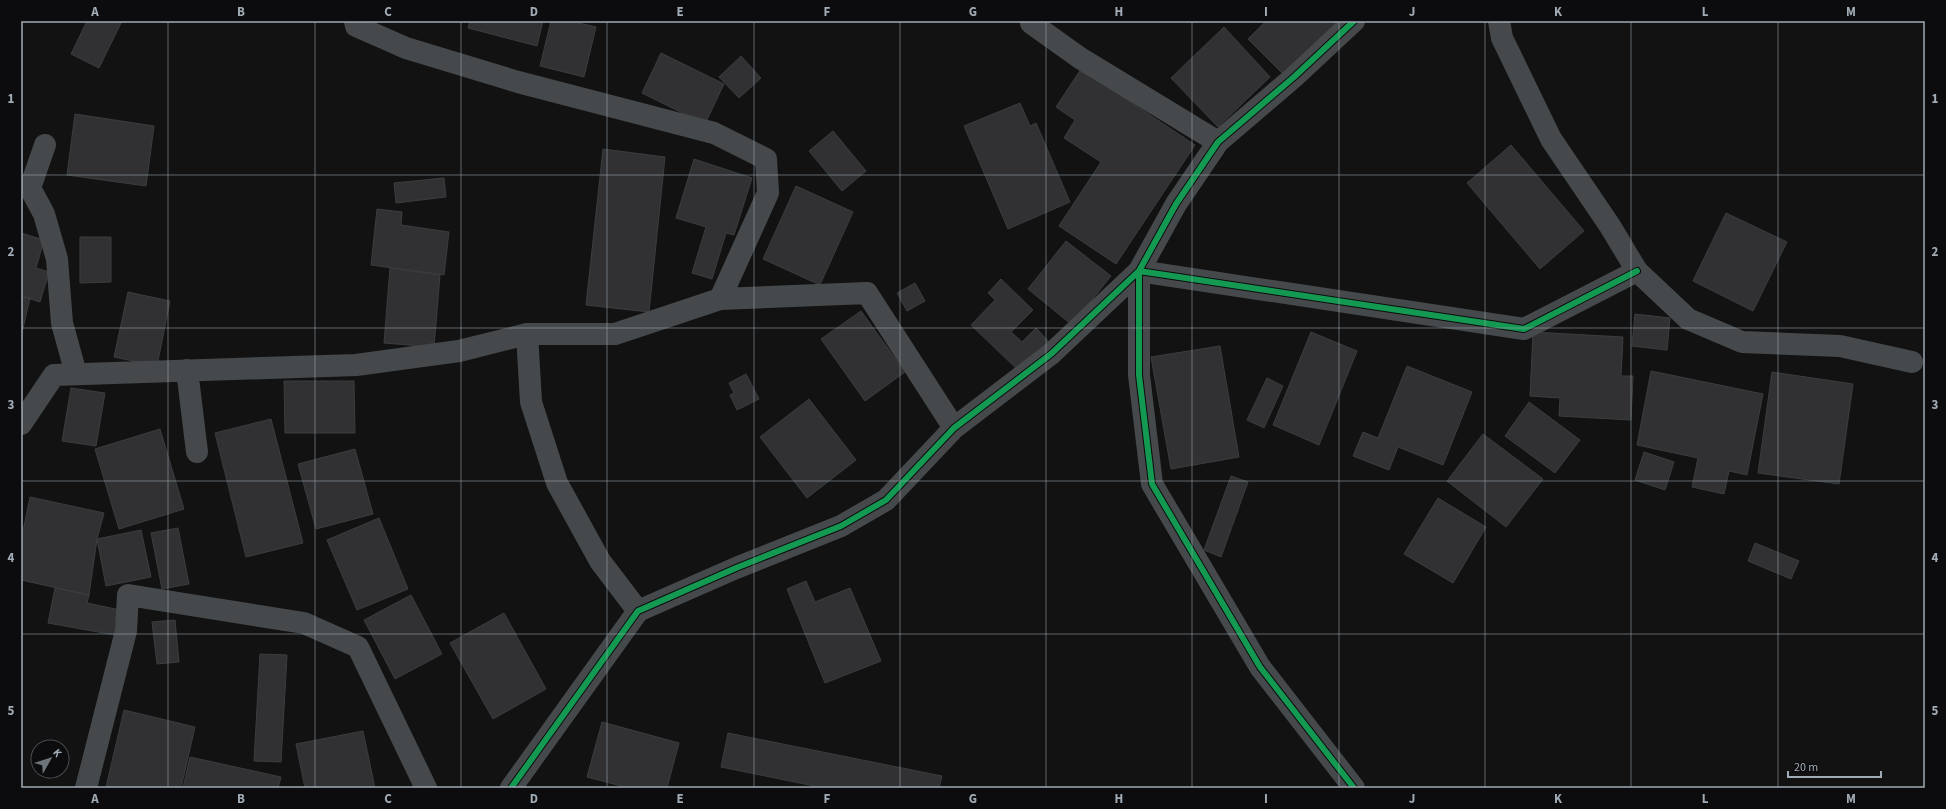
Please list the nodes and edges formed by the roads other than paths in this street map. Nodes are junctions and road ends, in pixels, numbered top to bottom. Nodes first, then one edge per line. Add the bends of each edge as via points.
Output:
1 (355, 21) edge
2 (1032, 21) edge
3 (1354, 21) edge
4 (1499, 21) edge
5 (1218, 142) junction
6 (45, 145) dead end
7 (1139, 271) junction
8 (1637, 271) junction
9 (720, 299) junction
10 (527, 334) junction
11 (1921, 365) edge
12 (188, 370) junction
13 (76, 374) junction
14 (21, 424) edge
15 (954, 428) junction
16 (196, 452) dead end
17 (638, 611) junction
18 (86, 788) edge
19 (426, 788) edge
20 (511, 788) edge
21 (1354, 788) edge

1 - 9 street via 356,26 406,48 518,82 714,133 766,159 768,193
2 - 5 street via 1031,23 1080,58
3 - 5 street
4 - 8 street via 1502,38 1551,139
5 - 7 street via 1176,204
6 - 13 street via 30,188 44,214 57,259 62,323
7 - 8 street via 1524,329
7 - 15 street via 1051,354
7 - 21 street via 1139,375 1152,484 1260,668
8 - 11 street via 1688,319 1742,342 1840,346
9 - 10 street via 615,334
9 - 15 street via 867,293
10 - 12 street via 459,351 356,365
10 - 17 street via 531,402 557,483 600,561
12 - 13 street
12 - 16 street
13 - 14 street via 54,375
15 - 17 street via 886,500 841,526
17 - 20 street
18 - 19 street via 126,631 128,595 304,623 358,647

